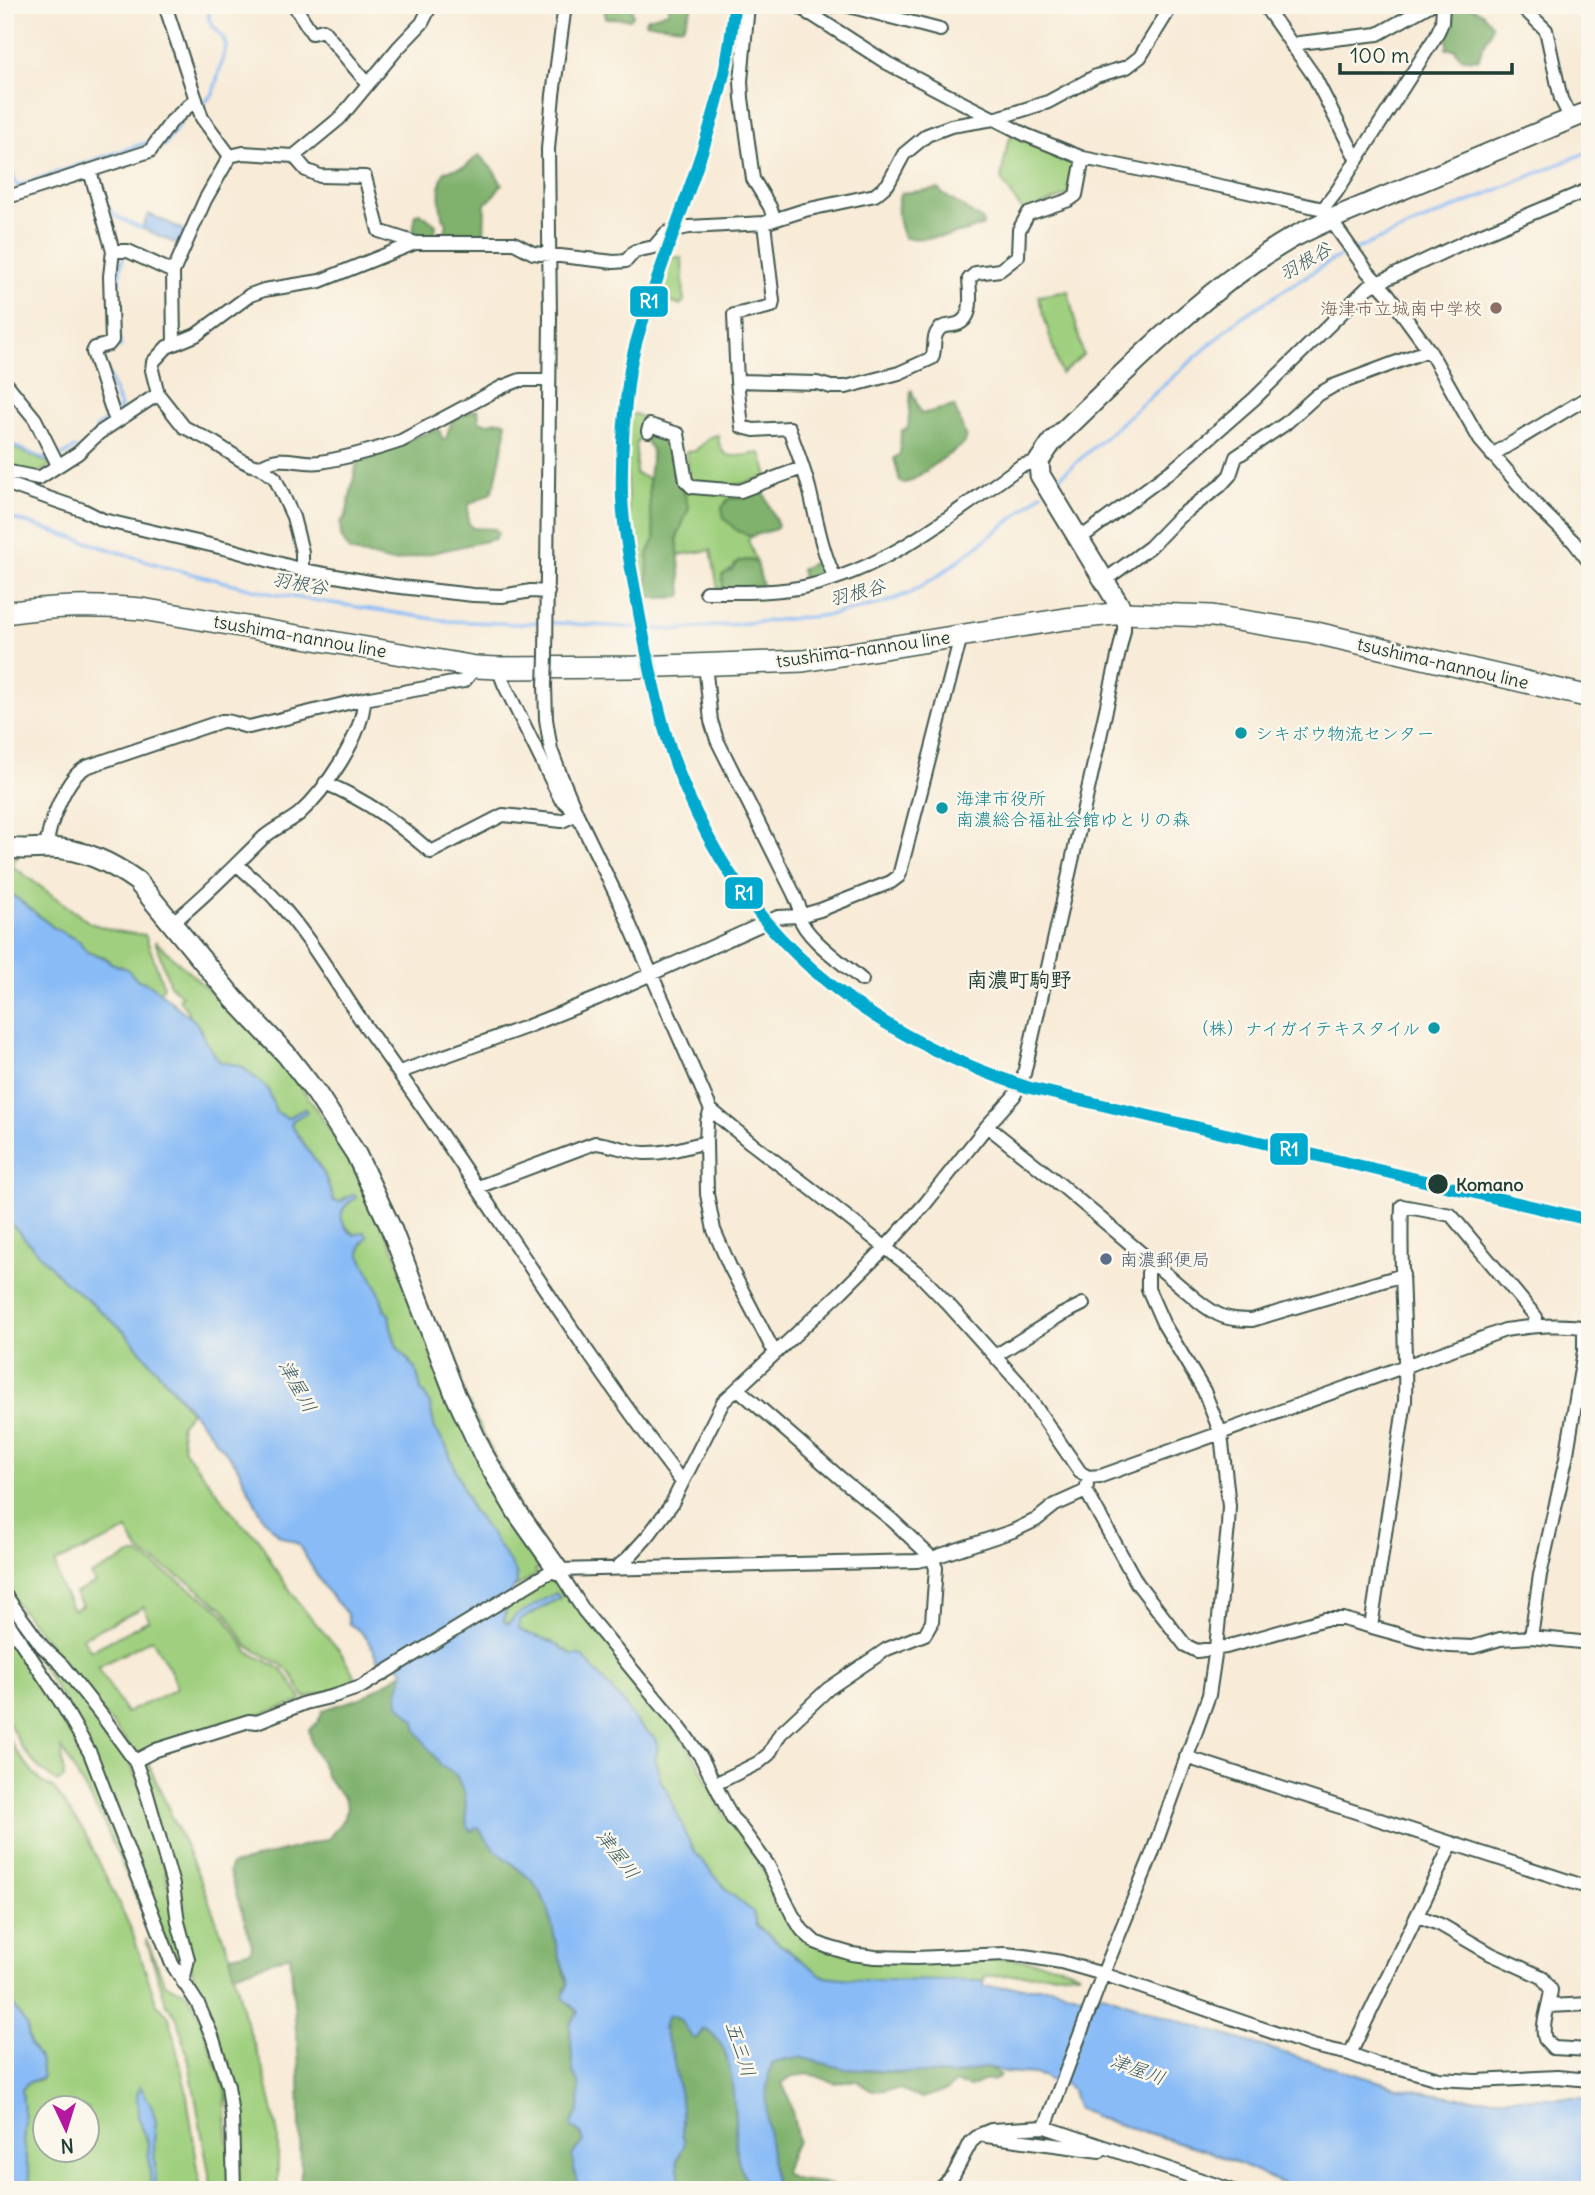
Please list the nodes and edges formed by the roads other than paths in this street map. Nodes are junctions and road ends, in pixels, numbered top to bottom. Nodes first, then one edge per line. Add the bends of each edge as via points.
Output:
1 (165, 5) edge
2 (294, 5) edge
3 (431, 5) edge
4 (565, 5) edge
5 (748, 5) edge
6 (796, 5) edge
7 (842, 5) edge
8 (1172, 5) edge
9 (1264, 5) edge
10 (1430, 5) edge
11 (1443, 5) edge
12 (1520, 5) edge
13 (809, 14) junction
14 (940, 30) dead end
15 (1293, 47) junction
16 (368, 83) junction
17 (196, 99) junction
18 (1590, 111) edge
19 (994, 119) junction
20 (1571, 119) junction
21 (230, 156) junction
22 (294, 156) junction
23 (1083, 158) junction
24 (1357, 160) junction
25 (90, 171) junction
26 (1590, 188) edge
27 (5, 198) edge
28 (1329, 219) junction
29 (769, 221) junction
30 (416, 243) junction
31 (113, 251) junction
32 (549, 255) junction
33 (173, 272) junction
34 (1377, 282) junction
35 (174, 344) junction
36 (1429, 350) junction
37 (549, 380) junction
38 (737, 381) junction
39 (5, 382) edge
40 (158, 394) junction
41 (1590, 396) edge
42 (117, 421) junction
43 (648, 431) dead end
44 (1492, 455) junction
45 (58, 465) junction
46 (260, 467) junction
47 (802, 468) junction
48 (1039, 468) junction
49 (5, 471) edge
50 (5, 483) edge
51 (1073, 533) junction
52 (1590, 563) edge
53 (302, 570) junction
54 (835, 578) junction
55 (1105, 580) junction
56 (706, 592) dead end
57 (548, 597) junction
58 (5, 613) edge
59 (1124, 613) junction
60 (961, 636) junction
61 (705, 664) junction
62 (476, 667) junction
63 (498, 668) junction
64 (1590, 697) edge
65 (364, 699) junction
66 (325, 783) junction
67 (577, 814) junction
68 (5, 847) edge
69 (47, 848) junction
70 (237, 864) junction
71 (799, 916) junction
72 (172, 922) junction
73 (652, 975) junction
74 (862, 980) dead end
75 (400, 1072) junction
76 (711, 1110) junction
77 (987, 1126) junction
78 (706, 1142) junction
79 (478, 1187) junction
80 (885, 1248) junction
81 (1151, 1263) junction
82 (1403, 1275) junction
83 (1083, 1304) dead end
84 (1534, 1326) junction
85 (1587, 1328) edge
86 (777, 1352) junction
87 (995, 1356) junction
88 (1406, 1368) junction
89 (738, 1389) junction
90 (1221, 1434) junction
91 (1088, 1477) junction
92 (682, 1482) junction
93 (1087, 1491) junction
94 (932, 1558) junction
95 (615, 1569) junction
96 (552, 1572) junction
97 (5, 1595) edge
98 (5, 1618) edge
99 (1371, 1627) junction
100 (1531, 1637) junction
101 (1590, 1643) edge
102 (1216, 1648) junction
103 (1186, 1757) junction
104 (135, 1761) junction
105 (715, 1784) junction
106 (1452, 1843) junction
107 (1590, 1888) edge
108 (1418, 1916) junction
109 (1103, 1974) junction
110 (183, 1982) junction
111 (1590, 2004) edge
112 (1549, 2006) junction
113 (1590, 2050) edge
114 (1350, 2054) junction
115 (1590, 2080) edge
116 (1047, 2122) junction
117 (979, 2135) junction
118 (1171, 2169) junction
119 (234, 2190) edge
120 (939, 2190) edge
121 (1230, 2190) edge

1 - 17 street
2 - 16 street via 308,29 312,33 323,30
3 - 16 street via 422,23
4 - 32 street via 548,149
5 - 29 street via 741,98 753,178 770,207
6 - 13 street
7 - 13 street
7 - 14 street
8 - 19 street via 1140,57 1127,67 1096,76 1048,102
9 - 15 street
10 - 15 street via 1378,34
11 - 24 street via 1436,36
12 - 20 street via 1546,30 1561,99
13 - 19 street via 887,63
15 - 24 street via 1314,76
16 - 22 street via 340,118
17 - 21 street via 202,118
17 - 25 street via 150,151
18 - 20 street
19 - 23 street
19 - 29 street via 927,135 904,154 888,184 875,195
20 - 28 street
21 - 22 street
21 - 33 street
22 - 30 street via 306,170 320,176 365,177 379,231
23 - 28 street via 1230,187
23 - 38 street via 1076,195 1028,214 1019,230 1018,256 1000,270 976,273 970,279 970,309 965,320 937,331 932,358 899,373 846,387
24 - 28 street via 1337,191
25 - 27 street
25 - 31 street
26 - 34 street
28 - 34 street
28 - 48 street via 1253,264 1196,307 1052,442
29 - 32 street via 674,230 654,247 635,251 626,261
29 - 38 street via 772,306 734,315
30 - 32 street via 514,243
30 - 35 street via 320,281 250,295 196,335
31 - 33 street via 128,251
31 - 42 street via 112,340 93,352
32 - 37 street
33 - 35 street
34 - 36 street
34 - 51 street via 1185,459
35 - 40 street via 153,362
36 - 44 street
36 - 55 street via 1316,396 1236,457 1220,486
37 - 46 street via 520,380 502,387 388,445 318,463 283,458
37 - 57 street
38 - 47 street via 742,427 789,428
39 - 45 street via 35,419
40 - 42 street
40 - 46 street via 184,427
41 - 44 street
42 - 45 street
43 - 47 street via 650,425 678,434 686,481 692,487 740,491
44 - 52 street
45 - 49 street via 39,478
46 - 53 street via 275,478 293,517
47 - 54 street
48 - 51 street
48 - 54 street via 1021,466 906,546
50 - 53 street via 103,520
51 - 55 street
53 - 57 street via 473,595 531,591
54 - 56 street via 807,587
55 - 59 street
57 - 67 street, bridge via 546,719 551,750
58 - 62 main road, tsushima-nannou line via 78,606 142,609
59 - 60 main road, tsushima-nannou line
59 - 64 main road, tsushima-nannou line via 1212,616 1312,632
59 - 77 street via 1125,630 1024,1074 1014,1096
60 - 61 main road, tsushima-nannou line via 803,661
60 - 71 street via 899,876
61 - 63 main road, tsushima-nannou line
61 - 71 street via 717,740 794,894
62 - 63 main road, tsushima-nannou line
62 - 65 street via 464,681
63 - 67 street via 560,798
65 - 66 street via 355,737
65 - 69 street via 249,727 222,721 81,770 49,831
66 - 67 street via 355,795 431,852 503,815 562,821
66 - 70 street via 299,814 265,836
67 - 73 street
68 - 69 street
69 - 72 street via 89,854 117,867 137,881
70 - 72 street
70 - 75 street via 275,898
71 - 73 street via 778,916 760,923
71 - 74 street via 810,934
72 - 96 street via 286,1054 356,1154 484,1456
73 - 75 street
73 - 76 street
75 - 79 street
76 - 78 street
76 - 80 street
77 - 80 street
77 - 81 street
78 - 79 street via 657,1153 594,1143
78 - 86 street via 713,1230
79 - 92 street via 609,1385
80 - 86 street
80 - 87 street via 920,1275
81 - 82 street via 1215,1314 1230,1320 1252,1320
81 - 90 street via 1148,1289 1204,1391
82 - 84 street via 1402,1206 1451,1215 1536,1317
82 - 88 street
83 - 87 street
84 - 85 street
84 - 88 street via 1505,1330
85 - 100 street
86 - 89 street
87 - 91 street
88 - 90 street
88 - 99 street
89 - 92 street via 723,1402
89 - 94 street
90 - 91 street
90 - 102 street via 1229,1506
91 - 93 street
92 - 95 street via 648,1536
93 - 94 street via 1013,1531
93 - 102 street via 1137,1583 1185,1644 1197,1651
94 - 95 street
94 - 105 street via 936,1568 932,1622 925,1634 887,1649 828,1689 780,1734 769,1754
95 - 96 street
96 - 104 street via 361,1687 156,1750
96 - 105 street via 677,1724
97 - 104 street
98 - 110 street via 90,1754
99 - 100 street via 1450,1646 1473,1647
99 - 102 street via 1325,1619
100 - 101 street
102 - 103 street via 1209,1695
103 - 106 street
103 - 109 street
104 - 110 street via 173,1885 188,1959
105 - 109 street via 732,1818 768,1866 802,1930 815,1942 875,1957 1025,1956
106 - 107 street
106 - 108 street
108 - 112 street via 1542,1977 1551,1990
108 - 114 street
109 - 114 street via 1313,2046
109 - 116 street
110 - 119 street via 212,2036 228,2086
111 - 112 street
112 - 113 street via 1545,2038 1553,2048
114 - 115 street via 1438,2079
116 - 117 street
116 - 118 street
117 - 118 street via 1097,2151
117 - 120 street
118 - 121 street

